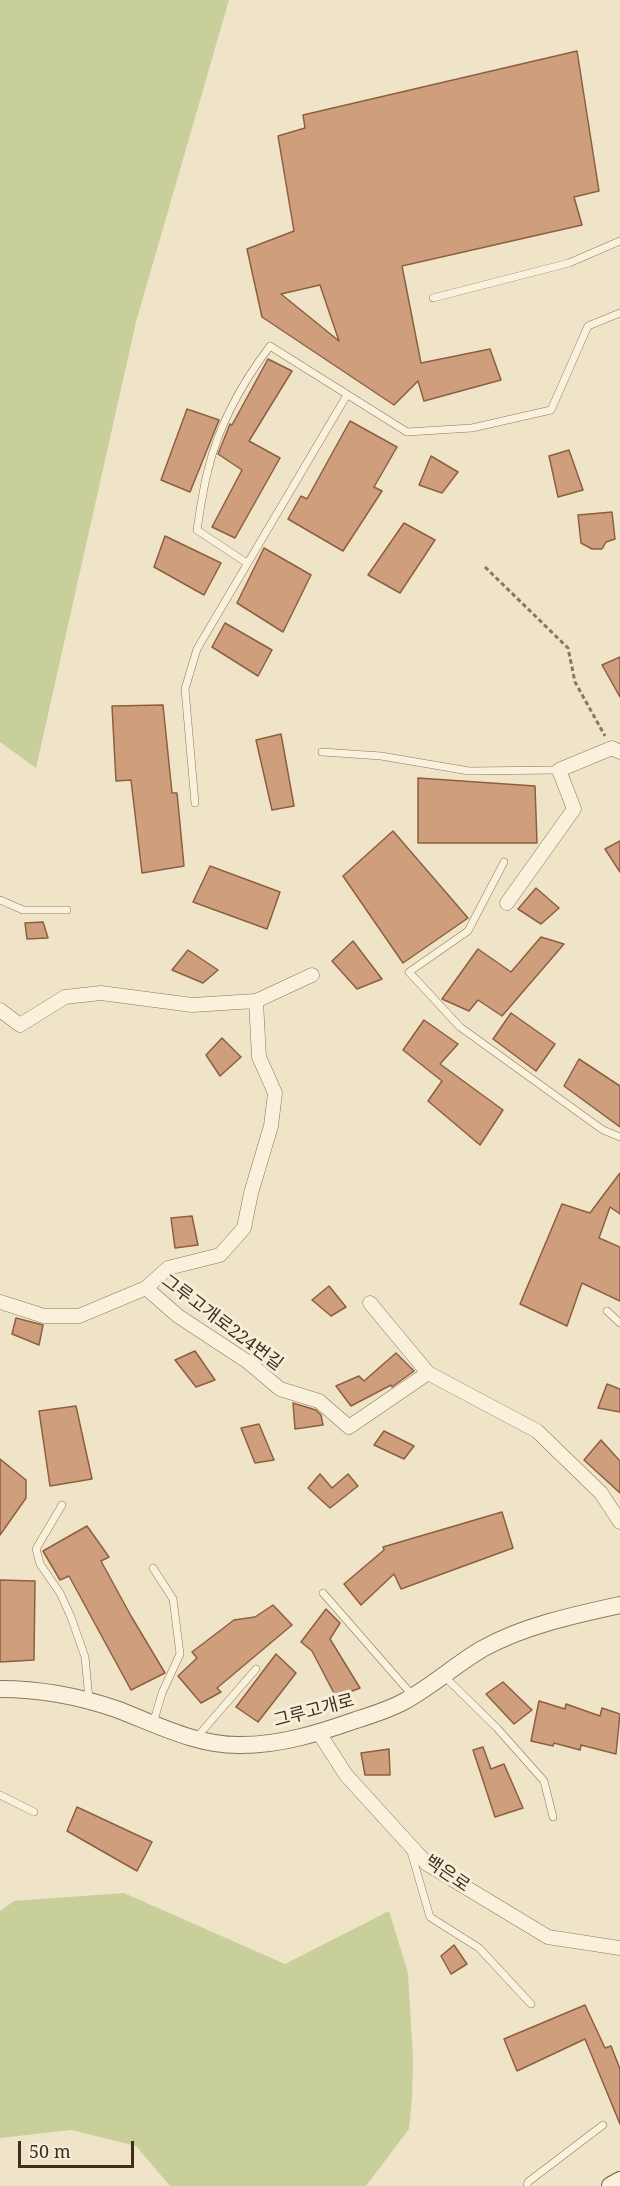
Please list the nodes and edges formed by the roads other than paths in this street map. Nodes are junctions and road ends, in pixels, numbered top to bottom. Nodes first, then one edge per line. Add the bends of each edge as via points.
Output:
1 (620, 241) edge
2 (433, 298) dead end
3 (620, 313) edge
4 (347, 395) junction
5 (248, 563) junction
6 (617, 749) edge
7 (322, 752) dead end
8 (559, 770) junction
9 (195, 802) dead end
10 (504, 862) dead end
11 (0, 900) edge
12 (507, 903) dead end
13 (67, 910) dead end
14 (312, 975) dead end
15 (256, 1001) junction
16 (0, 1010) edge
17 (620, 1137) edge
18 (146, 1288) junction
19 (0, 1302) edge
20 (370, 1303) dead end
21 (607, 1311) dead end
22 (620, 1323) edge
23 (428, 1373) junction
24 (62, 1505) dead end
25 (620, 1522) edge
26 (153, 1568) dead end
27 (323, 1593) dead end
28 (620, 1605) edge
29 (256, 1669) dead end
30 (444, 1676) junction
31 (0, 1689) edge
32 (413, 1696) junction
33 (90, 1701) junction
34 (153, 1724) junction
35 (320, 1733) junction
36 (195, 1738) junction
37 (0, 1796) edge
38 (34, 1812) dead end
39 (553, 1817) dead end
40 (409, 1844) junction
41 (620, 1948) edge
42 (531, 2004) dead end
43 (603, 2125) dead end
44 (620, 2181) edge
45 (527, 2186) edge
46 (611, 2186) edge

1 - 2 lane via 569,263
3 - 4 lane via 588,326 551,410 472,428 407,432
4 - 5 lane
4 - 5 lane via 270,346 251,371 227,414 212,458 197,530
5 - 9 lane via 197,649 185,689
6 - 8 street
7 - 8 lane via 381,756 469,771
8 - 12 street via 573,809
10 - 17 lane via 468,931 409,972 460,1027 603,1130
11 - 13 lane via 23,910
14 - 15 street
15 - 16 street via 192,1005 101,993 65,997 20,1025
15 - 18 street, 그루고개로224번길 via 259,1058 275,1093 271,1126 244,1228 220,1255 168,1268
18 - 19 street, 그루고개로224번길 via 79,1316 44,1316
18 - 23 street, 그루고개로224번길 via 178,1316 248,1362 280,1389 319,1401 349,1427
20 - 23 street
21 - 22 lane
23 - 25 street via 537,1431 601,1493
24 - 33 lane via 36,1549 40,1564 71,1617 85,1657
26 - 34 lane via 172,1599 180,1654
27 - 32 lane
28 - 30 street, 그루고개로 via 524,1630 482,1650
29 - 36 lane
30 - 32 street, 그루고개로
30 - 39 lane via 544,1781
31 - 33 street, 그루고개로 via 25,1689
32 - 35 street, 그루고개로
33 - 34 street, 그루고개로
34 - 36 street, 그루고개로
35 - 36 street, 그루고개로 via 283,1742 241,1745
35 - 40 street, 백은로 via 346,1775
37 - 38 lane
40 - 41 street, 백은로 via 427,1864 548,1937
40 - 42 lane via 430,1917 478,1948
43 - 45 lane
44 - 46 main road

